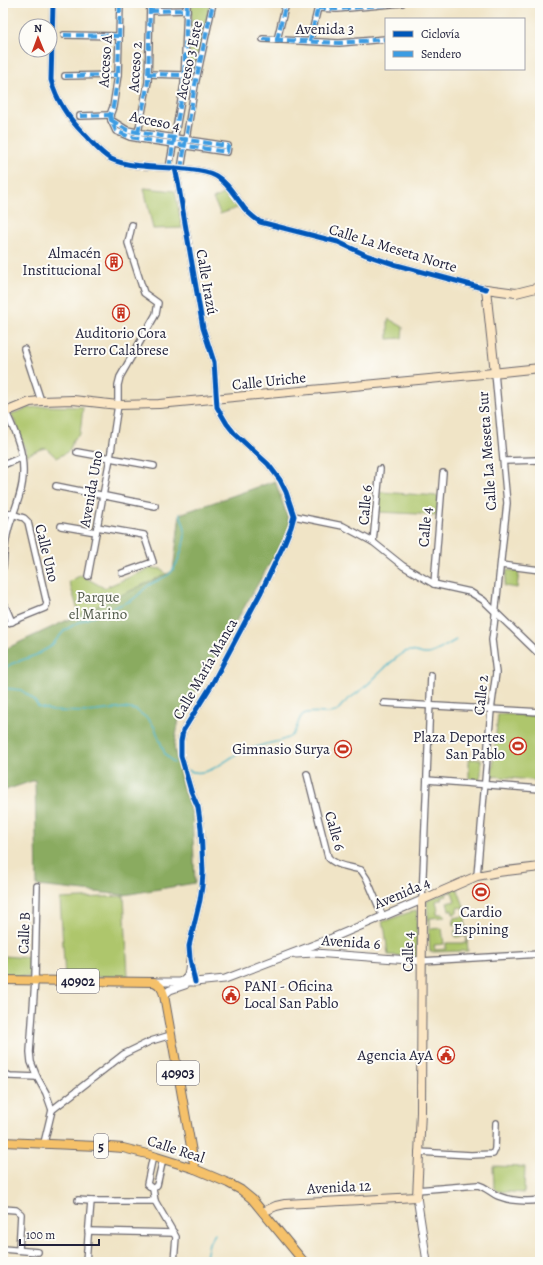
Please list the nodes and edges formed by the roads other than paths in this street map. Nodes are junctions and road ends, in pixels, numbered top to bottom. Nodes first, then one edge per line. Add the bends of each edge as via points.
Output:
1 (53, 3) edge
2 (120, 3) edge
3 (150, 3) edge
4 (187, 3) edge
5 (213, 3) edge
6 (286, 3) edge
7 (402, 3) edge
8 (319, 6) edge
9 (187, 10) junction
10 (150, 11) junction
11 (64, 35) dead end
12 (119, 36) junction
13 (263, 39) dead end
14 (385, 39) edge
15 (277, 40) junction
16 (310, 42) junction
17 (148, 74) junction
18 (118, 75) junction
19 (184, 75) junction
20 (65, 76) dead end
21 (184, 84) junction
22 (195, 85) junction
23 (80, 116) dead end
24 (110, 117) junction
25 (138, 132) junction
26 (174, 137) junction
27 (185, 139) junction
28 (173, 144) junction
29 (184, 146) junction
30 (175, 168) junction
31 (132, 224) dead end
32 (540, 287) edge
33 (486, 289) junction
34 (516, 294) junction
35 (488, 303) junction
36 (24, 350) dead end
37 (540, 368) edge
38 (494, 369) junction
39 (216, 400) junction
40 (41, 401) junction
41 (118, 405) junction
42 (5, 412) edge
43 (77, 452) dead end
44 (22, 457) junction
45 (110, 458) junction
46 (540, 460) edge
47 (504, 461) junction
48 (3, 465) edge
49 (154, 466) dead end
50 (380, 469) dead end
51 (443, 473) dead end
52 (56, 486) dead end
53 (103, 496) junction
54 (155, 506) dead end
55 (3, 511) edge
56 (13, 515) junction
57 (294, 516) junction
58 (61, 526) dead end
59 (96, 530) junction
60 (373, 542) junction
61 (4, 549) edge
62 (501, 565) junction
63 (3, 567) edge
64 (540, 570) edge
65 (122, 573) dead end
66 (88, 576) dead end
67 (434, 584) junction
68 (3, 601) edge
69 (496, 612) junction
70 (12, 622) junction
71 (3, 625) edge
72 (540, 656) edge
73 (431, 675) dead end
74 (384, 703) dead end
75 (430, 707) junction
76 (491, 710) junction
77 (540, 712) edge
78 (308, 774) dead end
79 (427, 780) junction
80 (484, 786) junction
81 (540, 789) edge
82 (540, 867) edge
83 (477, 876) junction
84 (37, 886) dead end
85 (422, 900) junction
86 (382, 917) junction
87 (332, 938) junction
88 (315, 953) junction
89 (540, 954) edge
90 (278, 957) junction
91 (190, 959) junction
92 (422, 961) junction
93 (3, 980) edge
94 (35, 980) junction
95 (154, 982) junction
96 (180, 982) junction
97 (195, 982) junction
98 (164, 995) junction
99 (171, 1035) junction
100 (3, 1073) edge
101 (37, 1077) junction
102 (52, 1110) junction
103 (496, 1123) dead end
104 (3, 1142) edge
105 (44, 1143) junction
106 (418, 1152) junction
107 (153, 1156) junction
108 (163, 1159) junction
109 (195, 1169) junction
110 (153, 1189) junction
111 (417, 1194) junction
112 (78, 1200) dead end
113 (540, 1200) edge
114 (91, 1201) junction
115 (155, 1201) junction
116 (3, 1210) edge
117 (263, 1212) junction
118 (88, 1232) junction
119 (174, 1232) junction
120 (3, 1249) edge
121 (19, 1250) junction
122 (38, 1252) dead end
123 (86, 1262) edge
124 (174, 1262) edge
125 (304, 1262) edge
126 (427, 1262) edge

1 - 30 street, Calle La Meseta Norte via 51,80 58,101 71,121 110,158 129,164
2 - 12 street, Acceso A
3 - 10 street, Acceso 2
4 - 9 street
5 - 22 street, Acceso 3 Este
6 - 15 street
7 - 8 street via 337,9
8 - 16 street
9 - 10 street
9 - 19 street
10 - 17 street, Acceso 2
11 - 12 street
12 - 18 street, Acceso A
13 - 15 street, Avenida 3
14 - 16 street, Avenida 3 via 339,43
15 - 16 street, Avenida 3
17 - 19 street
17 - 25 street, Acceso 2
18 - 20 street, Acceso 2
18 - 24 street, Acceso A
19 - 21 street
21 - 22 street
21 - 26 street
22 - 27 street, Acceso 3 Este
23 - 24 street
24 - 25 street, Acceso 4 via 127,130
24 - 28 street, Acceso 4 via 116,131 130,137
25 - 26 street, Acceso 4
26 - 27 street, Acceso 4
26 - 28 street
27 - 29 street, Acceso 3 Este
27 - 29 street, Acceso 4 via 228,146 227,152
28 - 29 street, Acceso 4
28 - 30 street
29 - 30 street, Acceso 3 Este
30 - 33 street, Calle La Meseta Norte via 202,171 215,176 231,190 242,207 260,222 338,242 393,264
30 - 39 street, Calle Irazú via 203,328 214,362
31 - 41 street, Avenida Uno via 128,243 144,293 158,305 156,314 120,377
32 - 34 main road, Calle La Meseta Norte
33 - 34 main road, Calle La Meseta Norte
33 - 35 main road, Calle La Meseta Sur
34 - 35 main road via 492,295
35 - 38 main road, Calle La Meseta Sur
36 - 40 street
37 - 38 main road, Calle Uriche via 504,372
38 - 39 main road, Calle Uriche
38 - 47 street, Calle La Meseta Sur
39 - 41 main road, Calle Uriche
39 - 57 street via 217,407 235,434 268,464 280,480
40 - 41 main road, Calle Uriche
40 - 42 main road, Calle Uriche via 30,402
41 - 45 street, Avenida Uno
42 - 44 street
43 - 45 street
44 - 48 street
44 - 56 street via 22,481
45 - 49 street
45 - 53 street, Avenida Uno
46 - 47 street
47 - 62 street, Calle La Meseta Sur via 507,503
50 - 60 street, Calle 6
51 - 67 street, Calle 4
52 - 53 street
53 - 54 street
53 - 59 street, Avenida Uno
55 - 56 street
56 - 61 street
56 - 70 street, Calle Uno via 28,522 47,604
57 - 60 street via 343,526
57 - 91 street, Calle María Manca via 261,592 183,731 181,756 198,807 203,872 200,900 189,946
58 - 59 street
59 - 65 street via 144,535 153,562
59 - 66 street, Avenida Uno
60 - 67 street via 403,566
61 - 63 street
62 - 64 street
62 - 69 street, Calle La Meseta Sur
67 - 69 street via 470,592
68 - 70 street
69 - 72 street
69 - 76 street, Calle 2 via 492,640 496,674
70 - 71 street
73 - 75 street, Calle 4
74 - 75 street
75 - 76 street
75 - 79 street, Calle 4
76 - 77 street
76 - 80 street, Calle 2
78 - 86 street, Calle 6 via 328,857 335,863 361,870
79 - 80 street
79 - 85 street, Calle 4
80 - 81 street
80 - 83 street, Calle 2
82 - 83 main road, Avenida 4
83 - 85 main road, Avenida 4
84 - 94 street, Calle B
85 - 86 street, Avenida 4
85 - 92 main road, Calle 4
86 - 87 street, Avenida 4
87 - 88 street via 314,947
87 - 90 street, Avenida 4
88 - 90 street, Avenida 6 / 40902
88 - 92 street, Avenida 6 / 40902
89 - 92 street
90 - 97 street, 40902 via 225,979
91 - 96 street via 188,976
91 - 97 street, Calle María Manca
92 - 106 main road, Calle 4 via 421,1112
93 - 94 main road, 40902
94 - 95 main road, 40902
94 - 101 street, Calle B via 30,1052
95 - 96 street, 40902
95 - 98 main road, 40903 via 159,984
96 - 97 street, 40902
97 - 98 street via 178,986
98 - 99 main road, 40903
99 - 102 street via 124,1054
99 - 109 main road, 40903
100 - 101 street via 10,1076
101 - 102 street, Calle B
102 - 105 street
103 - 106 street via 493,1154
104 - 105 main road, Calle Real / 5
105 - 107 main road, Calle Real / 5 via 123,1148
106 - 111 main road, Calle 4
107 - 108 main road, Calle Real / 5
107 - 110 street via 147,1184
108 - 109 main road, Calle Real / 5
108 - 110 street via 157,1185
109 - 117 main road, Calle Real / 5 via 241,1190
110 - 115 street
111 - 113 street via 478,1185 498,1196 517,1200
111 - 117 main road, Avenida 12 via 285,1204
111 - 126 street
112 - 114 street
114 - 115 street
114 - 118 street
115 - 119 street
116 - 121 street via 16,1210 20,1214
117 - 125 main road, Calle Real / 5
118 - 119 street
118 - 123 street
119 - 124 street via 177,1241
120 - 121 street
121 - 122 street

